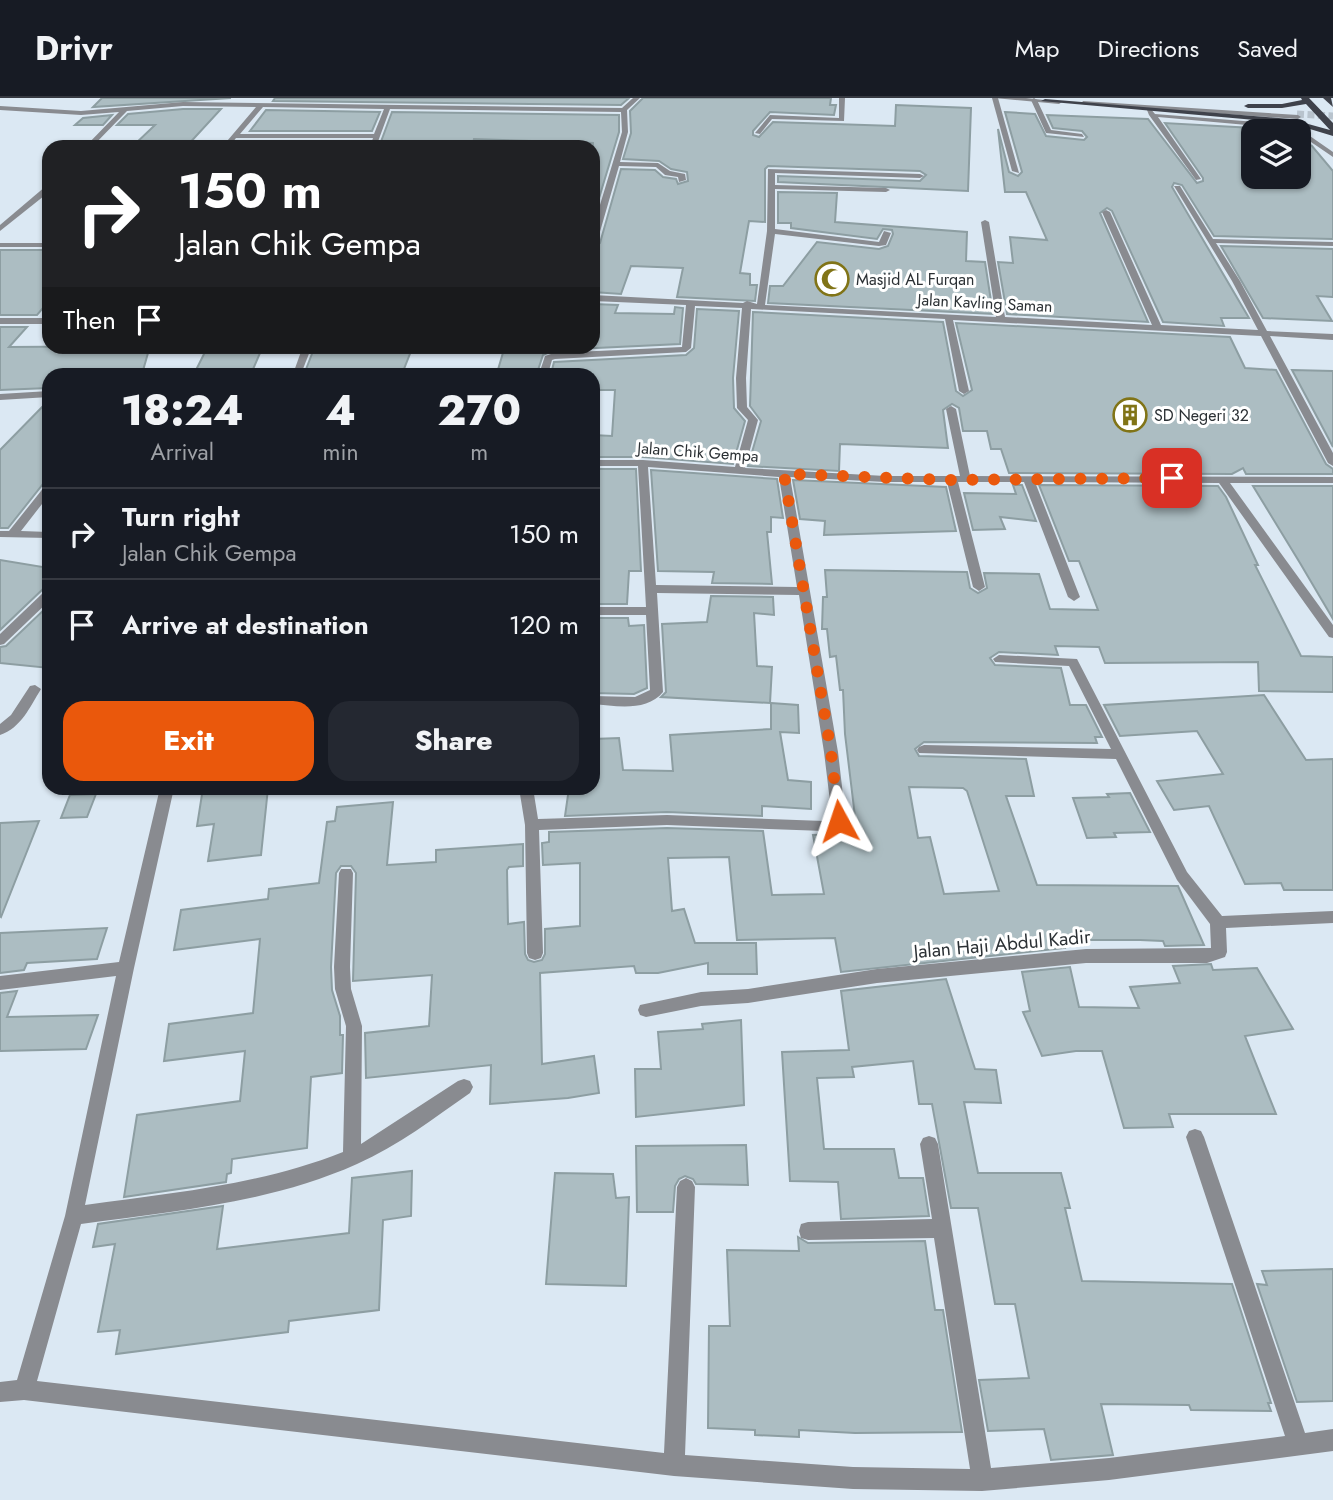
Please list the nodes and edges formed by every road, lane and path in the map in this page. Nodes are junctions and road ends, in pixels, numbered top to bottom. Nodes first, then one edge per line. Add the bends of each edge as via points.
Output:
1 (141, 98) edge
2 (189, 98) edge
3 (637, 98) edge
4 (842, 98) edge
5 (996, 98) edge
6 (1071, 98) edge
7 (1133, 98) edge
8 (1306, 99) edge
9 (1034, 100) junction
10 (1045, 101) junction
11 (183, 104) junction
12 (261, 105) junction
13 (0, 108) edge
14 (134, 108) junction
15 (387, 108) junction
16 (124, 110) junction
17 (624, 110) junction
18 (1151, 112) junction
19 (1333, 128) edge
20 (758, 133) dead end
21 (1333, 134) edge
22 (234, 136) junction
23 (378, 136) junction
24 (1082, 136) dead end
25 (95, 140) edge
26 (231, 140) edge
27 (376, 140) edge
28 (1333, 155) edge
29 (618, 164) junction
30 (1016, 171) dead end
31 (920, 176) dead end
32 (1198, 179) dead end
33 (682, 180) dead end
34 (770, 187) junction
35 (1177, 188) dead end
36 (886, 190) dead end
37 (42, 194) edge
38 (1106, 212) dead end
39 (600, 220) edge
40 (985, 222) dead end
41 (0, 228) edge
42 (771, 231) junction
43 (887, 233) dead end
44 (1211, 241) junction
45 (1333, 244) edge
46 (0, 245) edge
47 (42, 245) edge
48 (600, 298) edge
49 (691, 302) junction
50 (747, 304) junction
51 (761, 305) junction
52 (948, 315) junction
53 (1001, 318) junction
54 (0, 321) edge
55 (42, 321) edge
56 (1157, 327) junction
57 (1262, 333) junction
58 (1333, 337) edge
59 (546, 368) edge
60 (964, 391) dead end
61 (42, 394) edge
62 (0, 397) edge
63 (951, 409) dead end
64 (600, 463) edge
65 (643, 463) junction
66 (1333, 463) edge
67 (739, 470) junction
68 (784, 474) junction
69 (1028, 478) junction
70 (1221, 478) junction
71 (952, 480) junction
72 (966, 480) junction
73 (1333, 480) edge
74 (42, 496) edge
75 (6, 535) edge
76 (42, 535) edge
77 (979, 587) dead end
78 (651, 589) junction
79 (803, 591) junction
80 (1074, 597) dead end
81 (42, 601) edge
82 (600, 611) edge
83 (652, 611) junction
84 (1333, 634) edge
85 (0, 641) edge
86 (999, 659) dead end
87 (35, 689) dead end
88 (600, 700) edge
89 (0, 730) edge
90 (924, 750) dead end
91 (1117, 754) junction
92 (165, 795) edge
93 (527, 795) edge
94 (532, 825) junction
95 (346, 873) dead end
96 (1333, 917) edge
97 (1218, 922) junction
98 (535, 953) dead end
99 (126, 968) junction
100 (0, 983) edge
101 (646, 1010) dead end
102 (464, 1087) dead end
103 (1195, 1138) dead end
104 (929, 1144) dead end
105 (352, 1157) junction
106 (686, 1187) dead end
107 (74, 1216) junction
108 (944, 1228) junction
109 (808, 1231) dead end
110 (24, 1391) junction
111 (0, 1392) edge
112 (1333, 1440) edge
113 (1298, 1443) junction
114 (674, 1465) junction
115 (982, 1480) junction

1 - 14 street
2 - 11 street
3 - 17 street
4 - 20 street via 842,120 770,117
5 - 9 street
5 - 30 street
6 - 10 street via 1298,115
7 - 8 main road via 1268,106
8 - 19 main road
9 - 10 street
9 - 24 street via 1048,132
10 - 18 main road
11 - 12 street
11 - 14 street
12 - 15 street
12 - 22 street
13 - 16 street via 46,113
14 - 16 street
15 - 17 street
15 - 23 street
16 - 25 street
17 - 29 street
18 - 21 main road via 1290,121
18 - 28 lane via 1294,127
18 - 32 lane
22 - 23 street
22 - 26 street
23 - 27 street
29 - 33 street via 658,165
29 - 39 street
31 - 34 street via 775,170 769,174
34 - 36 street
34 - 42 street
35 - 44 street
37 - 41 street
38 - 56 street
40 - 53 street
42 - 43 street via 879,244
42 - 51 street
44 - 45 street
44 - 57 street
46 - 47 street
48 - 49 street, Jalan Kavling Saman
49 - 50 street, Jalan Kavling Saman
49 - 59 street via 683,351 550,357
50 - 51 street, Jalan Kavling Saman
50 - 67 street via 742,408 752,420
51 - 52 street, Jalan Kavling Saman
52 - 53 street, Jalan Kavling Saman
52 - 60 street
53 - 56 street, Jalan Kavling Saman
54 - 55 street
56 - 57 street, Jalan Kavling Saman
57 - 58 street, Jalan Kavling Saman
57 - 66 street
61 - 62 street
63 - 72 street
64 - 65 street, Jalan Chik Gempa
65 - 67 street, Jalan Chik Gempa
65 - 78 street
67 - 68 street, Jalan Chik Gempa
68 - 71 street, Jalan Chik Gempa
68 - 79 street
69 - 70 street, Jalan Chik Gempa
69 - 72 street, Jalan Chik Gempa
69 - 80 street
70 - 73 street, Jalan Chik Gempa
70 - 84 street
71 - 72 street, Jalan Chik Gempa
71 - 77 street
74 - 75 street
75 - 76 street
78 - 79 street
78 - 83 street
79 - 94 street via 839,821 824,826 667,820
81 - 85 street
82 - 83 street
83 - 88 street via 657,692 651,698 629,702
86 - 91 street via 1073,662
87 - 89 street via 15,718
90 - 91 street
91 - 97 street via 1182,876
92 - 99 street
93 - 94 street
94 - 98 street
95 - 105 street via 342,967 343,989 355,1026
96 - 97 street
97 - 101 street, Jalan Haji Abdul Kadir via 1219,952 1207,956 1073,957 877,976
99 - 100 street
99 - 107 street
102 - 105 street
103 - 113 street
104 - 108 street
105 - 107 street via 250,1189
106 - 114 street
107 - 110 street
108 - 109 street
108 - 115 street
110 - 111 street
110 - 114 street
112 - 113 street
113 - 115 street via 1108,1469
114 - 115 street via 853,1478

